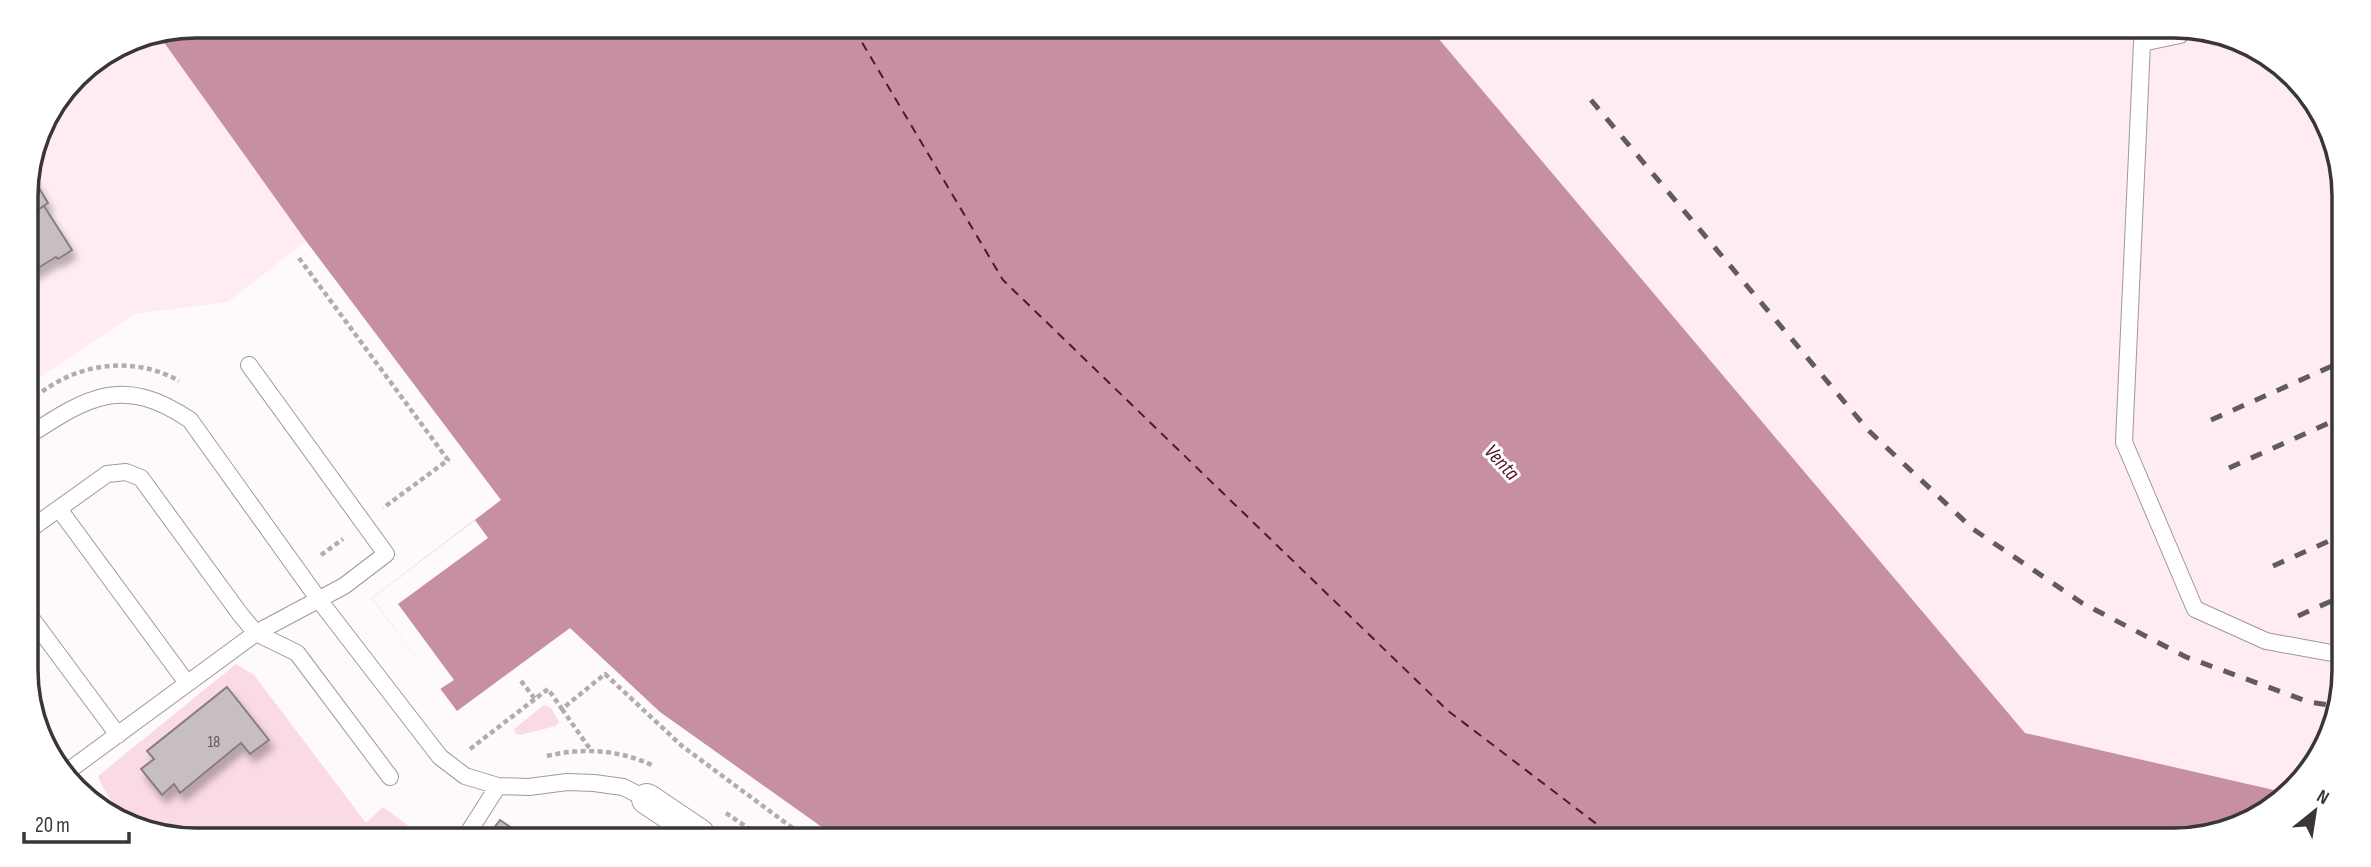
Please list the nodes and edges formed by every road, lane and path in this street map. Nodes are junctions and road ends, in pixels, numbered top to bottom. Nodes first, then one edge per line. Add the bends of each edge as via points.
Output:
1 (2166, 38) edge
2 (299, 258) dead end
3 (249, 365) dead end
4 (181, 382) dead end
5 (39, 394) edge
6 (38, 429) edge
7 (59, 509) junction
8 (38, 523) edge
9 (364, 523) junction
10 (344, 586) junction
11 (319, 600) junction
12 (38, 627) edge
13 (256, 633) junction
14 (2332, 652) edge
15 (521, 681) dead end
16 (187, 683) junction
17 (535, 699) junction
18 (562, 709) junction
19 (118, 735) junction
20 (464, 745) dead end
21 (470, 749) junction
22 (590, 749) junction
23 (479, 753) dead end
24 (543, 757) dead end
25 (73, 768) edge
26 (662, 771) dead end
27 (390, 777) dead end
28 (498, 786) junction
29 (646, 799) joint
30 (726, 812) dead end
31 (471, 828) edge
32 (690, 828) edge
33 (749, 828) edge
34 (793, 828) edge

1 - 14 lane via 2142,43 2124,442 2195,609 2266,641
2 - 9 path via 448,460
3 - 9 lane
4 - 5 path via 146,368 114,365 61,379
6 - 11 lane via 93,399 146,397 168,406 190,420
7 - 8 lane
7 - 13 lane via 107,474 126,472 141,478
7 - 16 lane
9 - 10 lane via 386,554
9 - 10 path via 321,555
10 - 11 lane
11 - 13 lane
11 - 28 lane via 440,757 465,776
12 - 19 lane
13 - 16 lane
13 - 27 lane via 297,653
15 - 17 path
16 - 19 lane
17 - 18 path via 548,690
17 - 21 path
18 - 22 path
18 - 34 path via 605,674 682,746
19 - 25 lane
20 - 21 path
21 - 23 path
22 - 24 path
22 - 26 path via 625,756
28 - 29 lane via 594,783 623,787
28 - 31 lane
29 - 32 street
30 - 33 path

